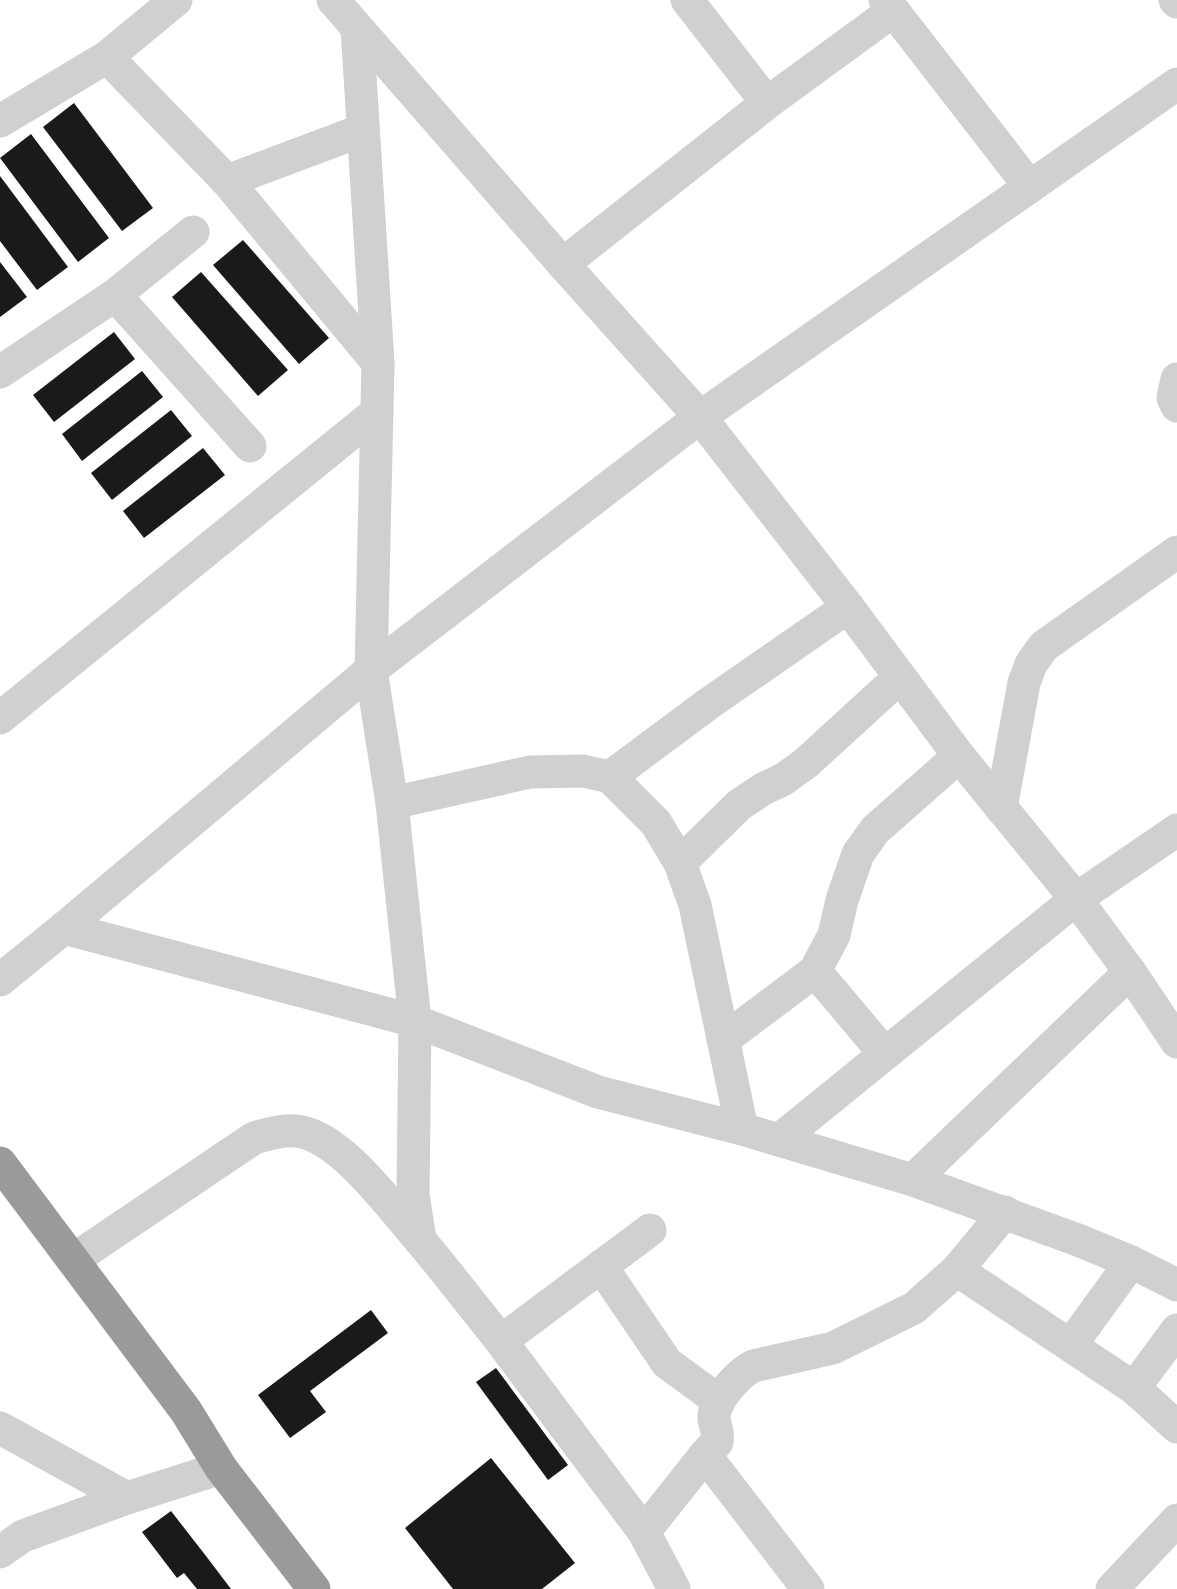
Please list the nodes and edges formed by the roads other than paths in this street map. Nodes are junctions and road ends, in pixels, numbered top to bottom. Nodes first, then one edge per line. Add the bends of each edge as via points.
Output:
1 (176, 0) edge
2 (333, 0) edge
3 (687, 0) edge
4 (889, 6) edge
5 (357, 28) junction
6 (107, 57) junction
7 (1177, 84) edge
8 (767, 103) junction
9 (0, 121) edge
10 (363, 130) junction
11 (227, 181) junction
12 (1030, 187) junction
13 (193, 232) dead end
14 (563, 264) junction
15 (115, 295) junction
16 (378, 363) junction
17 (0, 372) edge
18 (1177, 380) edge
19 (1177, 406) edge
20 (377, 412) junction
21 (700, 417) junction
22 (250, 446) dead end
23 (1177, 552) edge
24 (848, 607) junction
25 (371, 670) junction
26 (900, 677) junction
27 (0, 718) edge
28 (959, 756) junction
29 (610, 777) junction
30 (392, 803) junction
31 (1001, 808) junction
32 (1177, 830) edge
33 (680, 863) junction
34 (1076, 899) junction
35 (64, 928) junction
36 (815, 971) junction
37 (1130, 972) junction
38 (0, 980) edge
39 (415, 1021) junction
40 (723, 1040) junction
41 (1177, 1042) edge
42 (885, 1054) junction
43 (742, 1129) junction
44 (779, 1140) junction
45 (0, 1163) edge
46 (913, 1180) junction
47 (1005, 1212) junction
48 (650, 1230) dead end
49 (420, 1240) junction
50 (73, 1260) junction
51 (1131, 1262) junction
52 (601, 1266) junction
53 (957, 1270) junction
54 (1177, 1285) edge
55 (1177, 1330) edge
56 (501, 1341) junction
57 (1071, 1345) junction
58 (1134, 1388) junction
59 (719, 1401) junction
60 (1177, 1427) edge
61 (0, 1428) edge
62 (705, 1455) junction
63 (221, 1468) junction
64 (127, 1498) junction
65 (1177, 1520) edge
66 (644, 1532) junction
67 (0, 1552) edge
68 (314, 1589) edge
69 (674, 1589) edge
70 (808, 1589) edge
71 (1112, 1589) edge

1 - 6 street
2 - 5 street
3 - 8 street
4 - 8 street
4 - 12 street
5 - 10 street
5 - 14 street
6 - 9 street
6 - 11 street
7 - 12 street
8 - 14 street
10 - 11 street
10 - 16 street
11 - 16 street
12 - 21 street
13 - 15 street
14 - 21 street
15 - 17 street
15 - 22 street
16 - 20 street
18 - 19 street via 1173,398
20 - 25 street
20 - 27 street
21 - 24 street
21 - 25 street
23 - 31 street via 1044,646 1031,663
24 - 26 street
24 - 29 street
25 - 30 street
25 - 35 street
26 - 28 street
26 - 33 street via 806,763 739,805
28 - 31 street
28 - 36 street via 875,830 858,854 834,935
29 - 30 street via 583,771 530,772
29 - 33 street via 656,823
30 - 39 street
31 - 34 street
32 - 34 street
33 - 40 street via 694,905
34 - 37 street
34 - 42 street
35 - 38 street
35 - 39 street
36 - 40 street
36 - 42 street
37 - 41 street
37 - 46 street
39 - 43 street via 598,1092
39 - 49 street via 413,1194
40 - 43 street
42 - 44 street
43 - 44 street
44 - 46 street
45 - 50 highway
46 - 47 street
47 - 51 street
47 - 53 street
48 - 52 street
49 - 50 street via 335,1147 317,1136 296,1131 274,1132 254,1138
49 - 56 street
50 - 63 highway via 186,1411
51 - 54 street
51 - 57 street
52 - 56 street
52 - 59 street via 667,1363
53 - 57 street
53 - 59 street via 914,1308 851,1340 833,1348 753,1366
55 - 58 street
56 - 66 street
57 - 58 street
58 - 60 street
59 - 62 street via 714,1412 717,1442
61 - 64 street
62 - 66 street
62 - 70 street
63 - 64 street
63 - 68 highway
64 - 67 street via 23,1536
65 - 71 street
66 - 69 street

